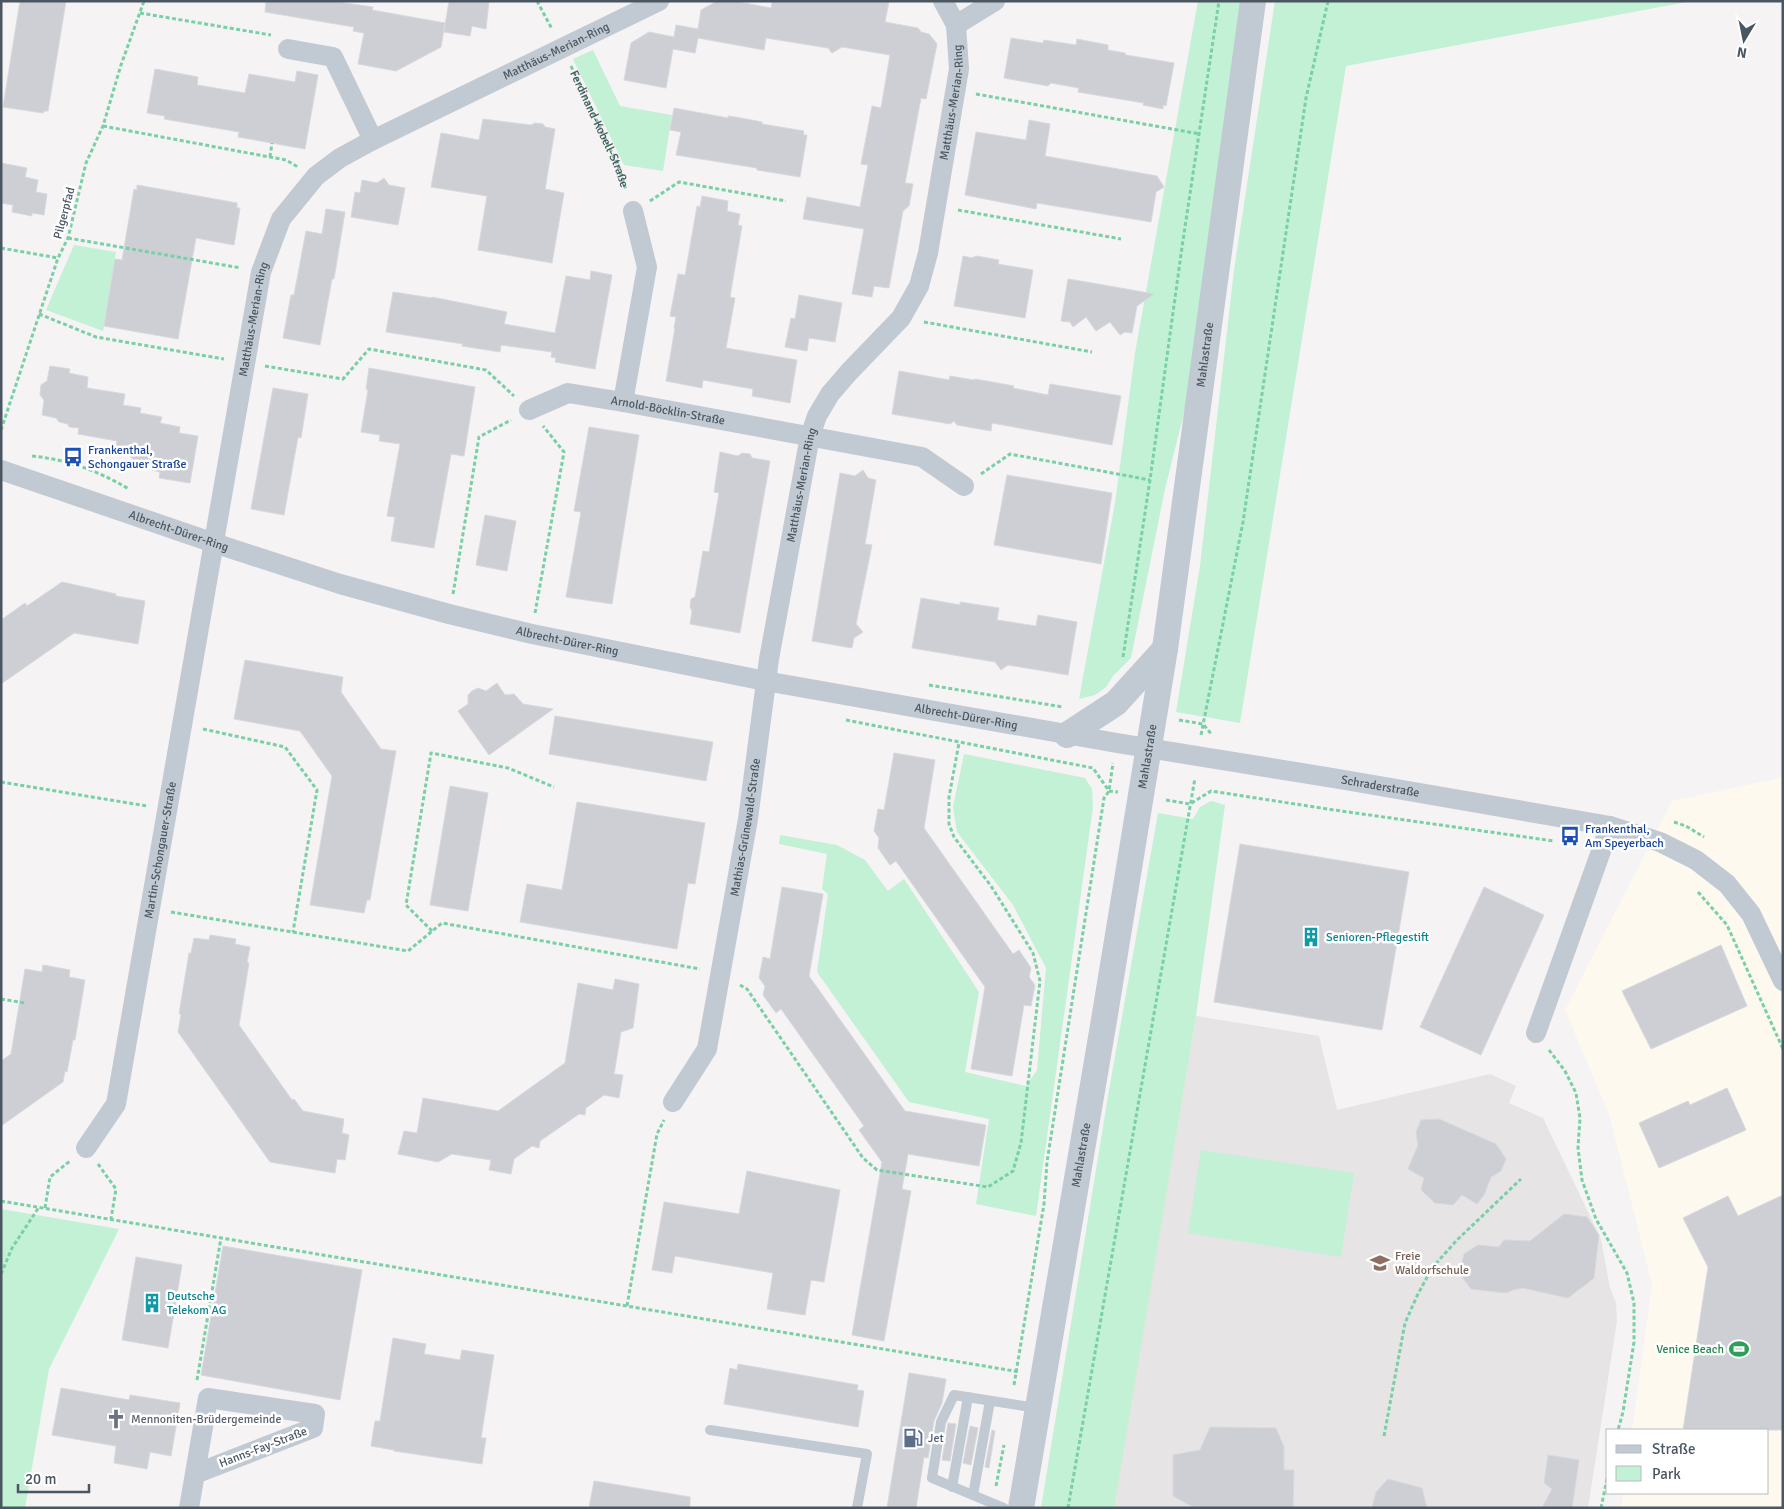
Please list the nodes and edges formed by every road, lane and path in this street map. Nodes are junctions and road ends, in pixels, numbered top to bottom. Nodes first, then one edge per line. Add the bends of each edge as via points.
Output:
1 (144, 1) edge
2 (537, 1) edge
3 (659, 1) edge
4 (943, 1) edge
5 (995, 1) edge
6 (1219, 1) edge
7 (1253, 1) edge
8 (1328, 1) edge
9 (140, 13) junction
10 (956, 25) junction
11 (562, 48) junction
12 (288, 49) joint
13 (956, 91) junction
14 (103, 126) junction
15 (1200, 134) junction
16 (373, 140) junction
17 (272, 144) dead end
18 (270, 157) junction
19 (316, 176) junction
20 (786, 201) dead end
21 (935, 206) junction
22 (633, 211) junction
23 (68, 238) junction
24 (1121, 239) dead end
25 (1, 248) edge
26 (58, 258) junction
27 (261, 272) junction
28 (39, 314) junction
29 (901, 318) junction
30 (1092, 352) dead end
31 (246, 363) junction
32 (623, 402) junction
33 (530, 410) junction
34 (1, 430) edge
35 (810, 436) junction
36 (30, 455) dead end
37 (1, 470) edge
38 (1150, 480) junction
39 (964, 486) joint
40 (134, 492) dead end
41 (214, 543) junction
42 (444, 589) dead end
43 (453, 592) junction
44 (462, 594) dead end
45 (526, 611) dead end
46 (1165, 649) junction
47 (1122, 666) dead end
48 (765, 681) junction
49 (925, 684) dead end
50 (1071, 708) dead end
51 (182, 724) junction
52 (1203, 724) dead end
53 (1067, 735) junction
54 (959, 743) dead end
55 (1149, 749) junction
56 (1, 782) edge
57 (554, 786) dead end
58 (1109, 791) dead end
59 (167, 810) junction
60 (1610, 826) junction
61 (1554, 841) dead end
62 (1698, 891) dead end
63 (151, 908) junction
64 (293, 932) junction
65 (432, 932) junction
66 (720, 972) junction
67 (1783, 981) edge
68 (1, 999) edge
69 (25, 1003) dead end
70 (1536, 1033) joint
71 (1783, 1048) edge
72 (673, 1102) joint
73 (86, 1148) junction
74 (1521, 1179) dead end
75 (1, 1200) edge
76 (39, 1207) junction
77 (45, 1208) junction
78 (111, 1219) junction
79 (221, 1238) junction
80 (1, 1274) edge
81 (627, 1306) junction
82 (1016, 1371) junction
83 (1043, 1376) junction
84 (968, 1397) junction
85 (208, 1398) junction
86 (990, 1400) junction
87 (1011, 1404) junction
88 (1038, 1408) junction
89 (1618, 1429) edge
90 (710, 1430) dead end
91 (1384, 1436) dead end
92 (1004, 1442) dead end
93 (195, 1474) junction
94 (1606, 1484) edge
95 (952, 1486) junction
96 (973, 1495) junction
97 (990, 1502) junction
98 (189, 1508) edge
99 (857, 1508) edge
100 (1004, 1508) edge
101 (1021, 1508) edge
102 (1068, 1508) edge
103 (1601, 1508) edge

1 - 9 path, Pilgerpfad
2 - 11 path, Ferdinand-Kobell-Straße
3 - 11 street, Matthäus-Merian-Ring
4 - 10 street, Matthäus-Merian-Ring
5 - 10 street
6 - 15 path
7 - 46 street, Mahlastraße
8 - 52 path via 1306,98 1243,522
9 - 12 path via 278,36
9 - 14 path, Pilgerpfad
10 - 13 street, Matthäus-Merian-Ring via 959,69
11 - 16 street, Matthäus-Merian-Ring
11 - 22 path, Ferdinand-Kobell-Straße via 618,166
12 - 16 street via 333,58
13 - 15 path
13 - 21 street, Matthäus-Merian-Ring
14 - 18 path
14 - 23 path, Pilgerpfad via 86,163
15 - 38 path
16 - 19 street, Matthäus-Merian-Ring
17 - 18 path
18 - 19 path via 286,160
19 - 27 street, Matthäus-Merian-Ring via 281,219
20 - 22 path via 679,182
21 - 24 path
21 - 29 street, Matthäus-Merian-Ring via 919,286
22 - 32 street via 647,267
23 - 26 path, Pilgerpfad
23 - 27 path
25 - 26 path
26 - 28 path, Pilgerpfad
27 - 31 street, Matthäus-Merian-Ring
28 - 31 path via 96,337
28 - 34 path, Pilgerpfad
29 - 30 path
29 - 35 street, Matthäus-Merian-Ring via 830,394
31 - 33 path via 343,379 369,349 486,370
31 - 41 street, Matthäus-Merian-Ring
32 - 33 street, Arnold-Böcklin-Straße via 568,393
32 - 35 street, Arnold-Böcklin-Straße
33 - 43 path via 479,437
33 - 45 path via 564,452 535,613
35 - 39 street, Arnold-Böcklin-Straße via 922,457
35 - 48 street, Matthäus-Merian-Ring
36 - 40 path via 58,459 105,475
37 - 41 street, Albrecht-Dürer-Ring
38 - 39 path via 1010,454
38 - 47 path
41 - 48 street, Albrecht-Dürer-Ring via 340,584 450,614 532,634
41 - 51 street, Martin-Schongauer-Straße
42 - 43 path
43 - 44 path
46 - 53 street via 1116,703
46 - 55 street, Mahlastraße
48 - 53 street, Albrecht-Dürer-Ring
48 - 66 street, Mathias-Grünewald-Straße via 748,819
49 - 50 path
51 - 59 street, Martin-Schongauer-Straße
51 - 64 path via 285,747 316,790
53 - 55 street, Albrecht-Dürer-Ring
54 - 66 path via 949,797 949,824 954,837 992,886 1033,953 1040,981 1021,1143 1014,1171 988,1187 877,1170 863,1158 746,989
55 - 60 street, Schraderstraße
55 - 83 street, Mahlastraße
56 - 59 path
57 - 65 path via 508,768 431,753 406,905
58 - 82 path via 1104,798
59 - 63 street, Martin-Schongauer-Straße
60 - 67 street, Schraderstraße via 1660,842 1696,860 1727,884 1752,914
60 - 70 street
61 - 102 path via 1211,791 1190,804
62 - 71 path via 1727,924
63 - 64 path
63 - 73 street, Martin-Schongauer-Straße via 116,1104
64 - 65 path via 408,952
65 - 66 path via 442,924
66 - 72 street, Mathias-Grünewald-Straße via 707,1049
68 - 69 path
70 - 89 path via 1566,1071 1576,1093 1582,1180 1596,1219 1627,1273 1634,1303 1634,1342
72 - 81 path via 657,1134
73 - 77 path via 50,1177
73 - 78 path via 116,1189
74 - 91 path via 1457,1240 1432,1268 1416,1296 1405,1323
75 - 76 path
76 - 77 path
76 - 80 path via 12,1248
77 - 78 path
78 - 79 path
79 - 81 path
79 - 85 path via 196,1385
81 - 82 path
82 - 83 path
82 - 87 path
83 - 88 street, Mahlastraße
84 - 86 lane
84 - 95 lane
84 - 95 lane via 954,1394 941,1422 932,1478
85 - 93 street, Hanns-Fay-Straße
85 - 93 street, Hanns-Fay-Straße via 315,1414 313,1428
86 - 87 lane
86 - 96 lane
87 - 88 lane
88 - 101 street, Mahlastraße
90 - 99 lane via 867,1454
92 - 97 path
93 - 98 street, Hanns-Fay-Straße
94 - 103 path
95 - 96 lane
96 - 97 lane
97 - 100 lane

